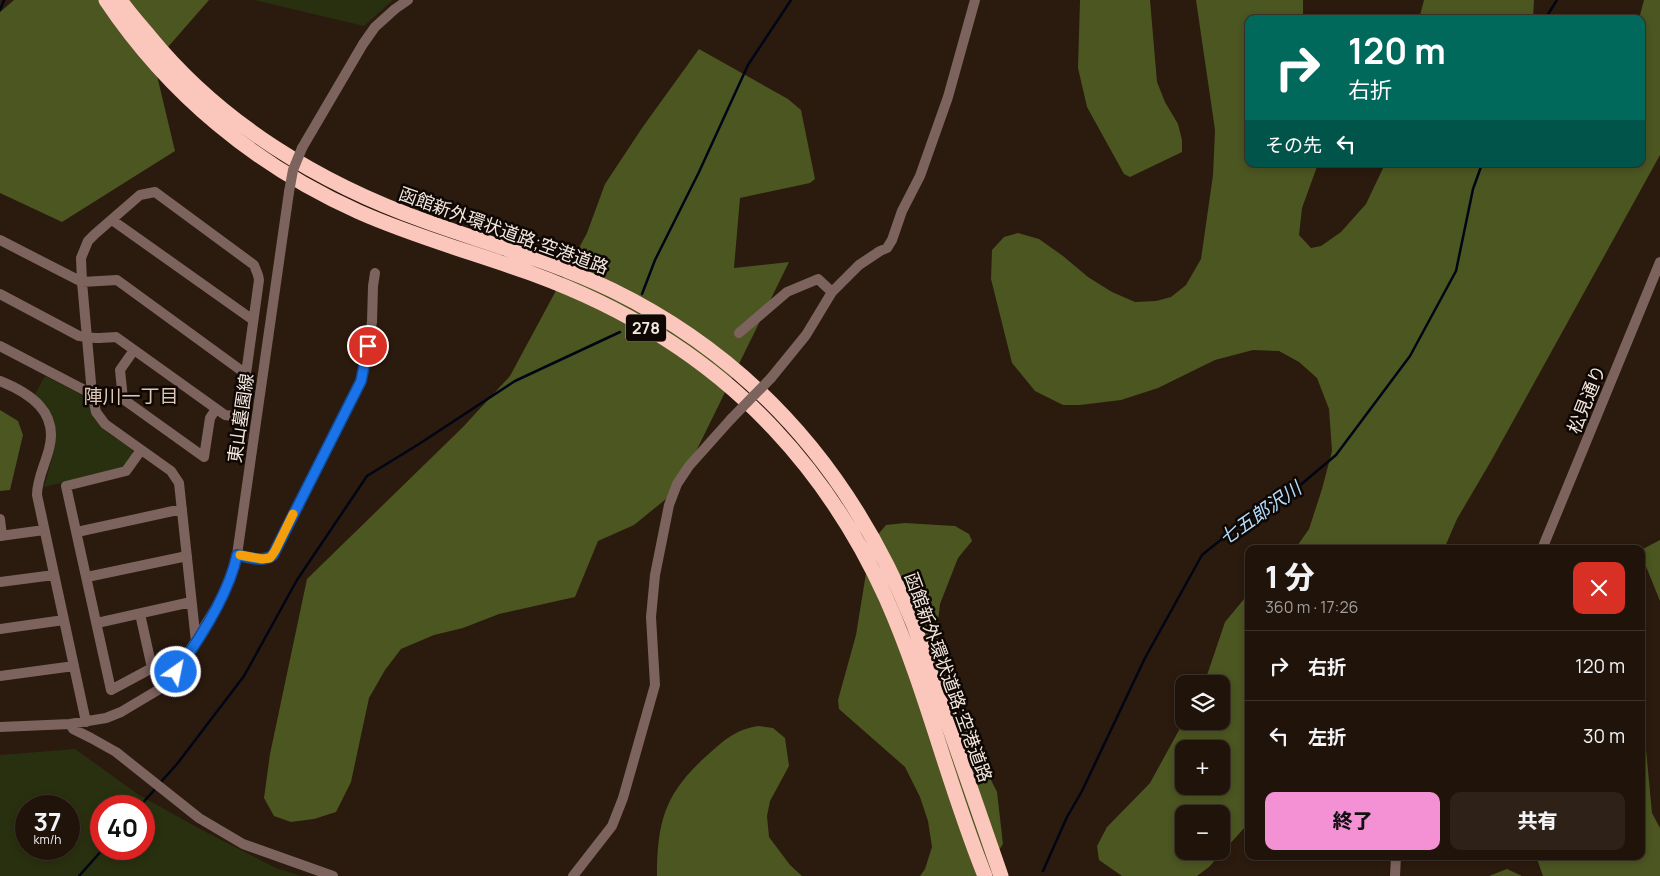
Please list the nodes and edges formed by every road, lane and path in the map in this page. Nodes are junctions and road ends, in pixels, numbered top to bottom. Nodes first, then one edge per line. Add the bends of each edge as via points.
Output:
1 (106, 0) edge
2 (120, 0) edge
3 (408, 0) edge
4 (974, 0) edge
5 (112, 220) junction
6 (0, 240) edge
7 (1660, 262) edge
8 (375, 273) dead end
9 (82, 282) junction
10 (832, 292) junction
11 (0, 294) edge
12 (253, 320) junction
13 (739, 333) dead end
14 (87, 338) junction
15 (0, 346) edge
16 (134, 350) junction
17 (246, 374) junction
18 (0, 381) edge
19 (92, 394) junction
20 (216, 409) junction
21 (141, 450) junction
22 (182, 509) junction
23 (0, 519) edge
24 (44, 530) junction
25 (77, 532) junction
26 (1, 536) edge
27 (1544, 545) edge
28 (237, 555) junction
29 (187, 556) junction
30 (54, 575) junction
31 (87, 577) junction
32 (0, 582) edge
33 (191, 602) junction
34 (140, 614) junction
35 (64, 620) junction
36 (96, 623) junction
37 (0, 629) edge
38 (196, 642) junction
39 (74, 666) junction
40 (0, 676) edge
41 (86, 722) junction
42 (70, 724) junction
43 (0, 727) edge
44 (985, 856) junction
45 (1396, 860) edge
46 (333, 876) edge
47 (574, 876) edge
48 (985, 876) edge
49 (1001, 876) edge
50 (1395, 876) edge

1 - 44 highway, 函館新外環状道路;空港道路 / 278 via 166,77 253,152 303,184 359,212 534,274 606,305 662,337 709,370 774,429 831,499 886,598
2 - 44 highway, 函館新外環状道路;空港道路 / 278 via 171,63 212,102 263,140 311,170 368,198 574,273 613,291 699,343 751,384 785,417 844,490 868,528 900,592 917,633
3 - 28 street, 東山墓園線, bridge via 371,32 302,148 293,170
4 - 10 street via 948,97 920,176 892,240 887,248 859,265
5 - 9 street via 85,246 81,258
5 - 12 street
5 - 12 street via 140,195 154,192 254,265 259,280
6 - 9 street
7 - 27 street, 松見通り
8 - 28 street via 372,322 361,381 273,555 262,559
9 - 14 street
9 - 17 street via 117,280
10 - 13 street via 818,279 810,282 788,292
10 - 47 street, bridge via 806,335 771,378 689,466 677,484 669,505 650,617 655,686 612,826
11 - 14 street
12 - 17 street
14 - 16 street via 116,337
14 - 19 street
15 - 19 street
16 - 20 street
16 - 20 street via 120,370 123,399 204,457 210,418
17 - 20 street via 240,417 225,415
18 - 24 street via 34,399 49,424 50,443 37,489
19 - 21 street via 94,408 102,420
21 - 22 street via 174,475 180,488
21 - 25 street via 126,472 66,486
22 - 25 street
22 - 29 street
23 - 26 street
24 - 26 street
24 - 30 street
25 - 31 street
28 - 38 street, 東山墓園線 via 228,585
29 - 31 street
29 - 33 street
30 - 32 street
30 - 35 street
31 - 36 street
33 - 34 street
33 - 38 street
34 - 36 street
34 - 36 street via 152,668 111,690
35 - 37 street
35 - 39 street
38 - 41 street, 東山墓園線 via 170,680 158,690 114,715
39 - 40 street
39 - 41 street
41 - 42 street, 東山墓園線
42 - 43 street, 東山墓園線
42 - 46 street via 73,729 116,752 199,818 243,844
44 - 48 highway, 函館新外環状道路;空港道路 / 278
44 - 49 highway, 函館新外環状道路;空港道路 / 278
45 - 50 street

